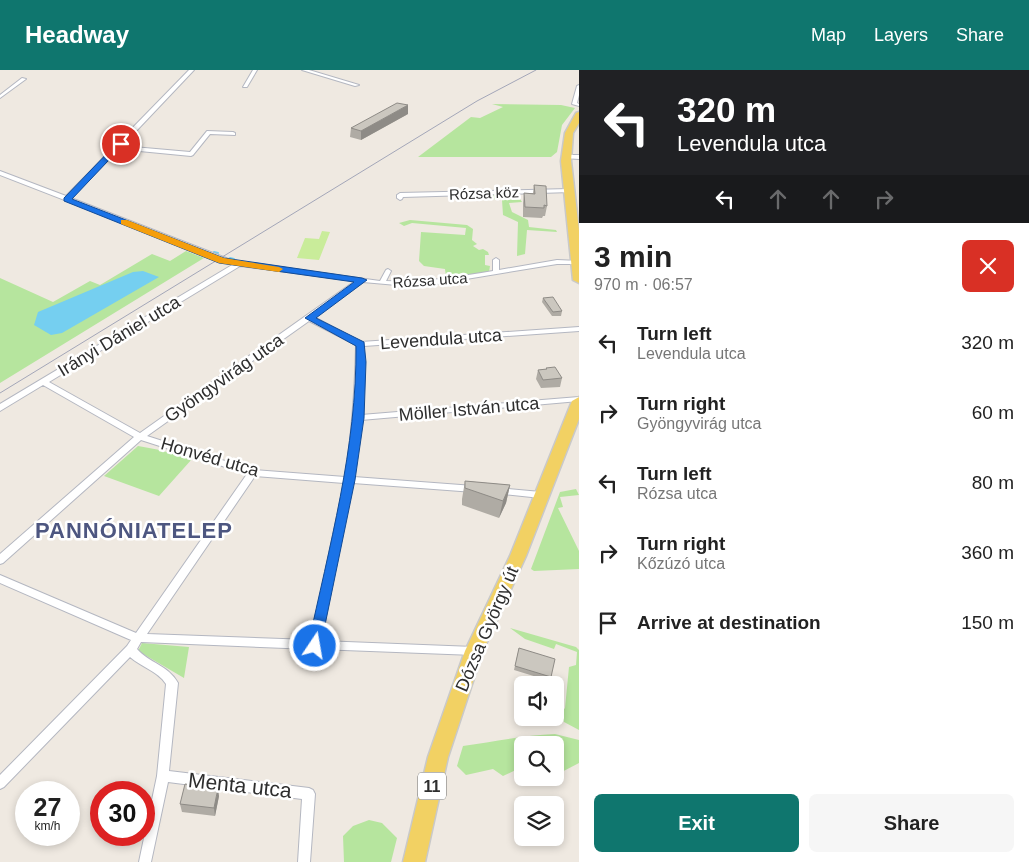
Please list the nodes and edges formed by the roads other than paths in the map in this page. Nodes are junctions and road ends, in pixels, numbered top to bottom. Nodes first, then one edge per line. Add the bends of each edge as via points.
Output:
1 (192, 70) edge
2 (254, 70) edge
3 (304, 70) edge
4 (24, 79) dead end
5 (357, 85) dead end
6 (245, 86) dead end
7 (579, 86) edge
8 (0, 97) edge
9 (579, 105) edge
10 (579, 115) edge
11 (233, 134) dead end
12 (118, 147) junction
13 (566, 157) junction
14 (579, 157) edge
15 (0, 173) edge
16 (569, 191) junction
17 (400, 198) dead end
18 (67, 199) junction
19 (496, 260) dead end
20 (577, 262) junction
21 (238, 264) junction
22 (388, 271) dead end
23 (496, 273) junction
24 (362, 280) junction
25 (579, 280) edge
26 (382, 283) junction
27 (310, 318) junction
28 (579, 329) edge
29 (360, 344) junction
30 (42, 382) junction
31 (579, 400) edge
32 (0, 408) edge
33 (358, 418) junction
34 (140, 436) junction
35 (253, 473) junction
36 (349, 480) junction
37 (542, 495) junction
38 (0, 560) edge
39 (0, 579) edge
40 (138, 638) junction
41 (315, 646) junction
42 (130, 649) junction
43 (474, 651) junction
44 (163, 776) junction
45 (0, 783) edge
46 (145, 862) edge
47 (304, 862) edge
48 (414, 862) edge

1 - 12 street
2 - 6 street
3 - 5 street
4 - 8 street
7 - 9 street via 574,104
10 - 13 main road via 569,134
11 - 12 street via 209,132 191,154
12 - 18 street
13 - 14 street
13 - 16 main road
15 - 18 street, Rózsa utca
16 - 17 street, Rózsa köz via 400,195
16 - 20 main road
18 - 21 street, Rózsa utca via 222,261
19 - 23 street
20 - 23 street, Rózsa utca via 557,262
20 - 25 main road
21 - 24 street, Rózsa utca
21 - 30 street, Irányi Dániel utca
22 - 26 street
23 - 26 street, Rózsa utca via 436,282
24 - 26 street, Rózsa utca
24 - 27 street, Gyöngyvirág utca
27 - 29 street, Levendula utca
27 - 34 street, Gyöngyvirág utca
28 - 29 street, Levendula utca
29 - 33 street
30 - 32 street, Irányi Dániel utca
30 - 34 street, Honvéd utca
31 - 33 street, Möller István utca
31 - 37 main road, Dózsa György út / 11
33 - 36 street
34 - 35 street, Honvéd utca
34 - 38 street, Gyöngyvirág utca
35 - 36 street, Honvéd utca
35 - 40 street
36 - 37 street, Honvéd utca
36 - 41 street
37 - 43 main road, Dózsa György út / 11
39 - 40 street
40 - 41 street
40 - 42 street
41 - 43 street
42 - 44 street via 134,655 168,674 172,683
42 - 45 street
43 - 48 main road, Dózsa György út / 11 via 438,757
44 - 46 street
44 - 47 street, Menta utca via 309,794

